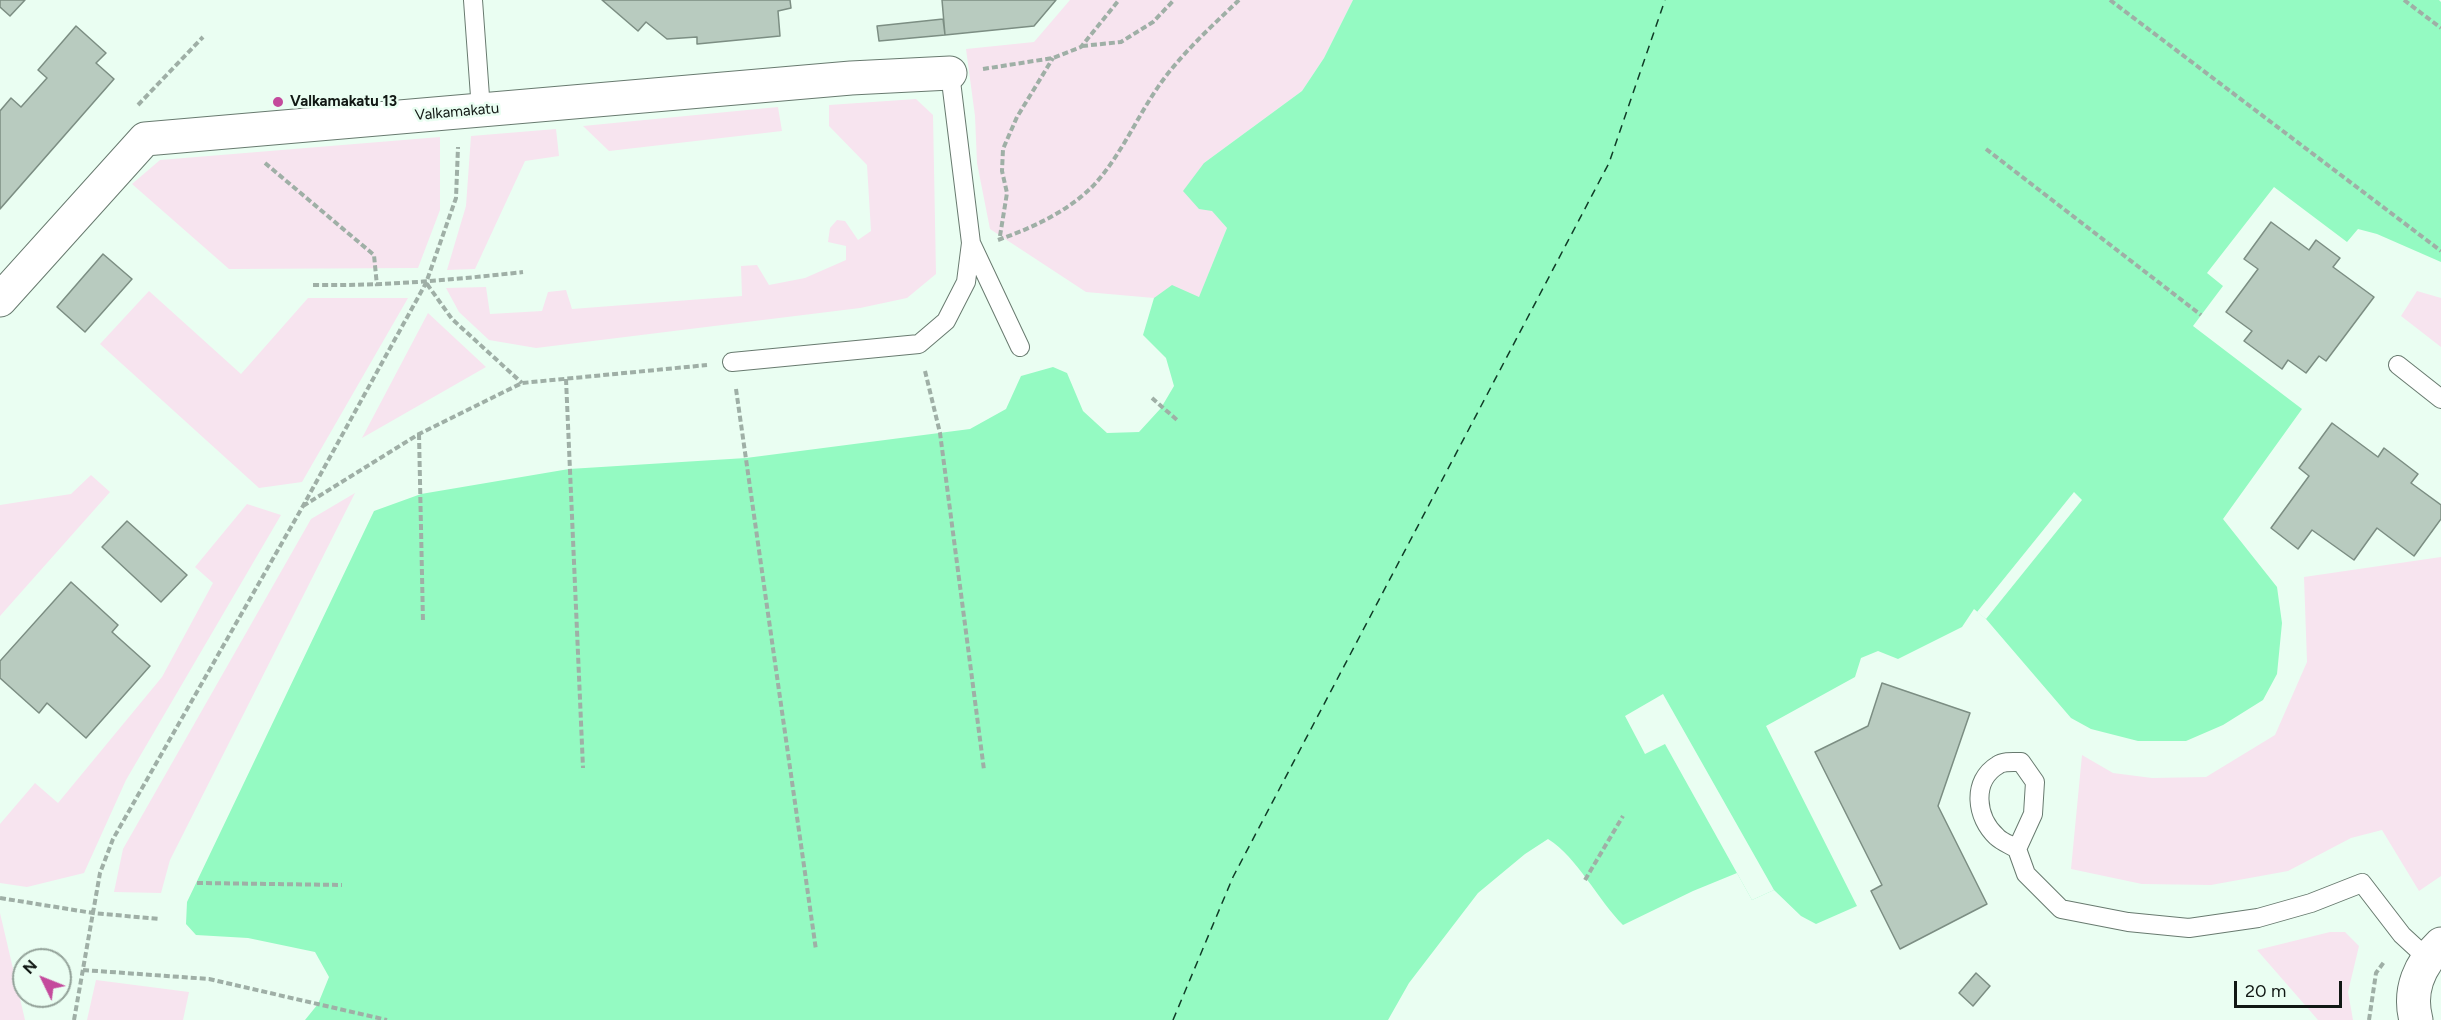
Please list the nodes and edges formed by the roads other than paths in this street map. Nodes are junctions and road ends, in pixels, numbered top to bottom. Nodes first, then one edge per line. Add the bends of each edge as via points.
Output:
1 (473, 0) edge
2 (950, 73) joint
3 (470, 111) junction
4 (971, 243) junction
5 (0, 300) edge
6 (1020, 347) dead end
7 (732, 362) road end
8 (2398, 365) dead end
9 (2441, 399) edge
10 (2017, 849) junction
11 (2434, 951) edge
12 (2416, 1020) edge

1 - 3 lane
2 - 3 street, Valkamakatu
2 - 4 lane
3 - 5 street, Valkamakatu via 145,139
4 - 6 lane
4 - 7 lane via 966,282 946,321 919,344
8 - 9 lane
10 - 10 lane via 1997,837 1982,816 1978,794 1985,776 1999,764 2021,762 2035,782 2033,814
10 - 11 lane via 2026,874 2061,909 2128,922 2189,928 2258,918 2362,883 2402,935
11 - 12 street via 2416,982

